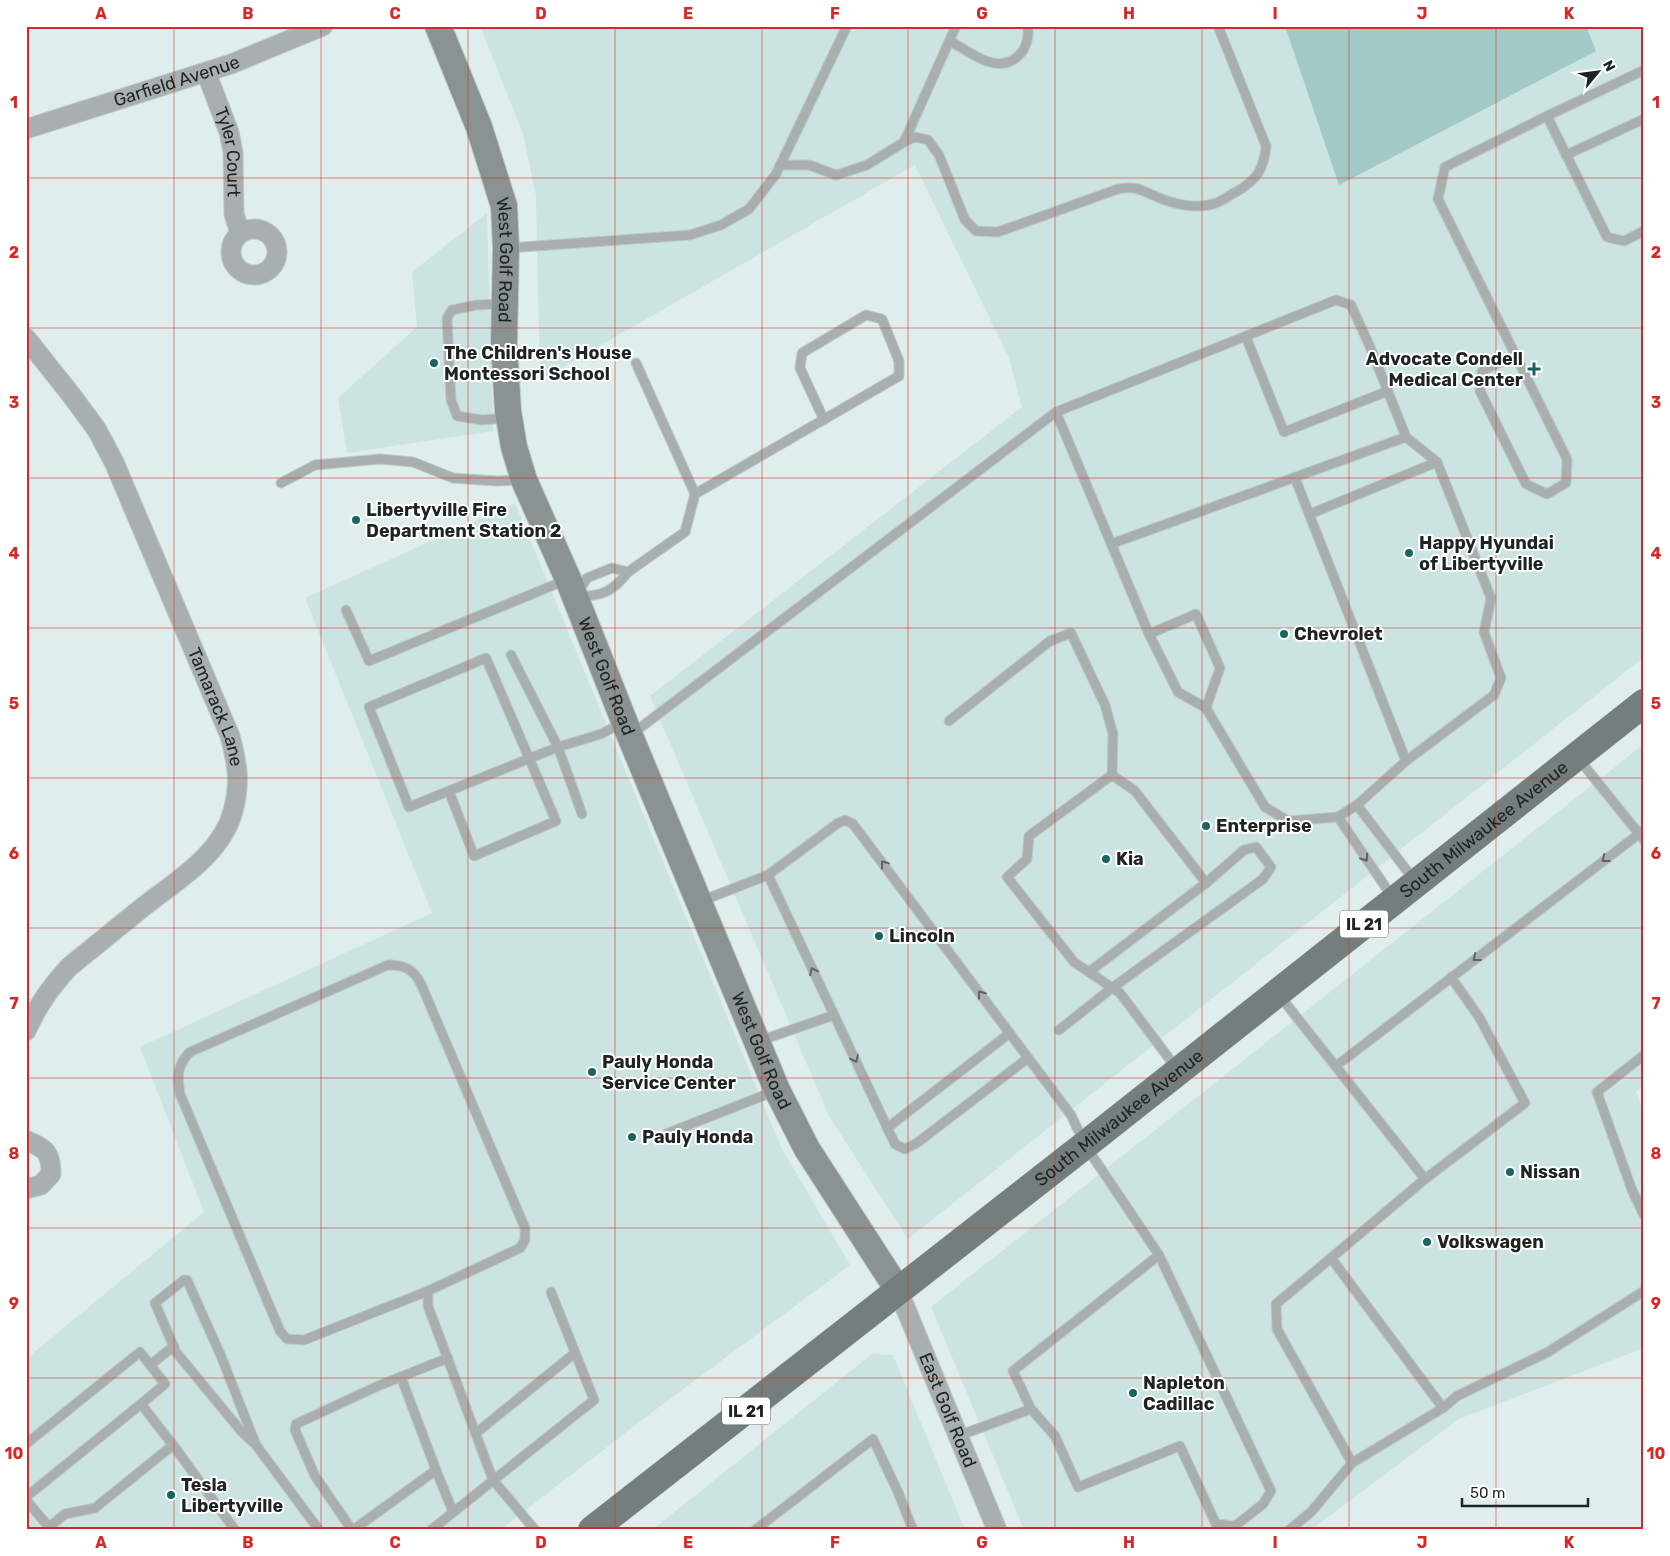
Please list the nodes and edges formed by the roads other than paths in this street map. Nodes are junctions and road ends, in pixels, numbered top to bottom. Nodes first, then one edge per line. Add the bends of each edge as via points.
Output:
1 (323, 26) edge
2 (438, 26) edge
3 (847, 26) edge
4 (956, 26) edge
5 (1027, 26) edge
6 (1218, 26) edge
7 (950, 41) junction
8 (1644, 70) edge
9 (206, 72) junction
10 (1547, 116) junction
11 (1644, 119) edge
12 (26, 130) edge
13 (904, 142) junction
14 (1566, 155) junction
15 (780, 165) junction
16 (1644, 232) edge
17 (240, 233) dead end
18 (506, 248) junction
19 (505, 303) junction
20 (1246, 337) junction
21 (26, 338) edge
22 (1515, 355) junction
23 (636, 363) dead end
24 (1388, 391) junction
25 (1056, 412) junction
26 (509, 418) junction
27 (824, 420) junction
28 (1406, 437) junction
29 (1437, 462) junction
30 (1295, 478) junction
31 (524, 480) junction
32 (281, 483) dead end
33 (695, 494) junction
34 (1310, 514) junction
35 (1111, 544) junction
36 (628, 572) junction
37 (572, 588) junction
38 (346, 610) dead end
39 (1149, 634) junction
40 (511, 655) dead end
41 (1644, 703) edge
42 (1206, 708) junction
43 (949, 721) dead end
44 (628, 729) junction
45 (558, 747) junction
46 (1576, 756) junction
47 (530, 758) junction
48 (1406, 761) junction
49 (1112, 775) junction
50 (449, 791) junction
51 (1357, 805) junction
52 (582, 814) dead end
53 (1338, 818) junction
54 (1642, 834) edge
55 (768, 875) junction
56 (1416, 882) junction
57 (1206, 883) junction
58 (1394, 900) junction
59 (699, 902) junction
60 (1089, 972) junction
61 (1452, 977) junction
62 (1112, 988) junction
63 (1277, 993) junction
64 (834, 1015) junction
65 (28, 1023) edge
66 (1059, 1030) dead end
67 (1010, 1033) junction
68 (757, 1041) junction
69 (1644, 1055) edge
70 (1028, 1058) junction
71 (1336, 1066) junction
72 (1178, 1071) junction
73 (777, 1090) junction
74 (887, 1128) junction
75 (668, 1133) dead end
76 (26, 1140) edge
77 (1085, 1145) junction
78 (1425, 1179) junction
79 (26, 1188) edge
80 (1644, 1215) edge
81 (1159, 1255) junction
82 (1331, 1258) junction
83 (898, 1290) junction
84 (428, 1291) junction
85 (1644, 1291) edge
86 (551, 1292) dead end
87 (174, 1346) junction
88 (575, 1353) junction
89 (448, 1358) junction
90 (150, 1365) junction
91 (401, 1377) junction
92 (141, 1404) junction
93 (1443, 1408) junction
94 (1031, 1409) junction
95 (476, 1433) junction
96 (958, 1436) junction
97 (26, 1444) edge
98 (256, 1444) junction
99 (173, 1445) junction
100 (1352, 1463) junction
101 (436, 1470) junction
102 (494, 1480) junction
103 (26, 1499) edge
104 (452, 1512) junction
105 (49, 1528) edge
106 (235, 1530) edge
107 (319, 1530) edge
108 (352, 1530) edge
109 (431, 1530) edge
110 (536, 1530) edge
111 (592, 1530) edge
112 (755, 1530) edge
113 (913, 1530) edge
114 (997, 1530) edge
115 (1289, 1530) edge

1 - 9 street, Garfield Avenue
2 - 18 street, West Golf Road via 479,127 504,206
3 - 15 lane
4 - 7 lane
5 - 7 lane via 1027,42 1021,54 1006,64 991,63
6 - 13 lane via 1266,146 1258,175 1244,188 1215,204 1191,206 1157,198 1133,187 1118,189 998,232 976,231 965,220 938,155 928,140 915,137
7 - 13 lane
8 - 10 lane
9 - 12 street, Garfield Avenue
9 - 17 street, Tyler Court via 229,132 233,152 234,214
10 - 14 lane
10 - 22 lane via 1445,168 1438,199
11 - 14 lane
13 - 15 lane via 867,165 836,175 809,165
14 - 16 lane via 1607,237 1624,241
15 - 18 lane via 749,209 721,225 690,235
18 - 19 street, West Golf Road
19 - 26 street, West Golf Road
19 - 26 lane via 452,310 447,318 451,400 457,416 482,420
20 - 24 lane via 1336,300 1352,305
20 - 24 lane via 1284,432
20 - 25 lane
21 - 65 street, Tamarack Lane via 97,430 114,462 230,736 238,765 233,813 221,838 201,861 69,967 50,988
22 - 22 lane via 1567,459 1566,483 1547,494 1526,484 1480,391 1482,371
23 - 33 lane
24 - 28 lane
25 - 35 lane
25 - 44 lane
26 - 31 street, West Golf Road
27 - 27 lane via 899,376 899,362 882,319 866,316 802,353 800,368
27 - 33 lane
28 - 29 lane
28 - 30 lane
29 - 34 lane
29 - 48 lane via 1491,598 1484,632 1501,678 1494,695
30 - 34 lane
30 - 35 lane
31 - 32 lane via 454,478 414,462 380,459 316,465
31 - 37 street, West Golf Road
33 - 36 lane via 685,532
34 - 48 lane
35 - 39 lane
36 - 37 lane via 612,568
36 - 37 lane via 619,584 596,596
37 - 38 lane via 369,661
37 - 44 street, West Golf Road
39 - 42 lane via 1178,692
39 - 42 lane via 1196,614 1220,668
40 - 45 lane
41 - 46 main road, South Milwaukee Avenue / IL 21
42 - 53 lane via 1265,807 1288,821
43 - 49 lane via 1050,641 1071,633 1105,705 1113,734
44 - 45 lane
44 - 59 street, West Golf Road
45 - 47 lane
45 - 52 lane
46 - 54 lane
46 - 56 main road, South Milwaukee Avenue / IL 21
47 - 50 lane
47 - 50 lane via 556,822 474,856
47 - 50 lane via 486,658 369,707 409,807
48 - 51 lane
49 - 57 lane via 1135,791
49 - 60 lane via 1029,836 1027,859 1007,877 1074,962
51 - 53 lane
51 - 56 lane
53 -> 58 lane
54 -> 61 lane
55 - 59 lane
64 -> 55 lane
67 -> 55 lane via 853,824 846,820 838,823
56 - 58 main road, South Milwaukee Avenue / IL 21
57 - 60 lane
57 - 62 lane via 1244,850 1256,847 1271,867 1263,879
58 - 63 main road, South Milwaukee Avenue / IL 21
59 - 68 street, West Golf Road
60 - 62 lane
61 - 71 lane
61 - 78 lane via 1479,1017 1525,1103
62 - 66 lane
62 - 72 lane via 1120,993
63 - 71 lane
63 - 72 main road, South Milwaukee Avenue / IL 21
64 - 68 lane
64 -> 74 lane
67 - 70 lane
67 - 74 lane
68 - 73 street, West Golf Road
69 - 80 lane via 1597,1092
70 - 74 lane via 905,1149 895,1144
70 - 77 lane via 1070,1114
71 - 78 lane
72 - 77 main road, South Milwaukee Avenue / IL 21
73 - 75 lane
73 - 83 street, West Golf Road via 806,1149
76 - 79 street via 44,1148 51,1159 51,1174 41,1185
77 - 81 lane
77 - 83 main road, South Milwaukee Avenue / IL 21
78 - 82 lane
81 - 94 lane via 1013,1371
81 - 94 lane via 1271,1491 1263,1504 1235,1526 1216,1524 1180,1446 1078,1486 1056,1436
82 - 93 lane
82 - 100 lane via 1276,1304 1275,1316 1277,1329
83 - 96 street, East Golf Road
83 - 111 main road, South Milwaukee Avenue / IL 21
84 - 84 lane via 520,1248 526,1228 416,974 406,968 388,965 190,1052 179,1066 180,1094 280,1331 287,1339 304,1340
84 - 89 lane via 428,1306
85 - 93 lane via 1548,1352 1457,1396
86 - 88 lane
87 - 90 lane
87 - 98 lane via 241,1431
87 - 98 lane via 155,1303 187,1280
88 - 95 lane
88 - 102 lane via 594,1400
89 - 91 lane
89 - 95 lane
90 - 92 lane via 165,1384
90 - 97 lane via 140,1352
91 - 101 lane
91 - 108 lane via 296,1424 294,1430 315,1476
92 - 99 lane
92 - 103 lane
93 - 100 lane
94 - 96 lane
95 - 102 lane
96 - 114 street, East Golf Road
98 - 107 lane
99 - 105 lane via 95,1508 65,1514
99 - 106 lane
100 - 115 lane via 1311,1512
101 - 104 lane
101 - 108 lane
102 - 104 lane
102 - 110 lane
103 - 105 lane
104 - 109 lane
112 - 113 lane via 873,1439

